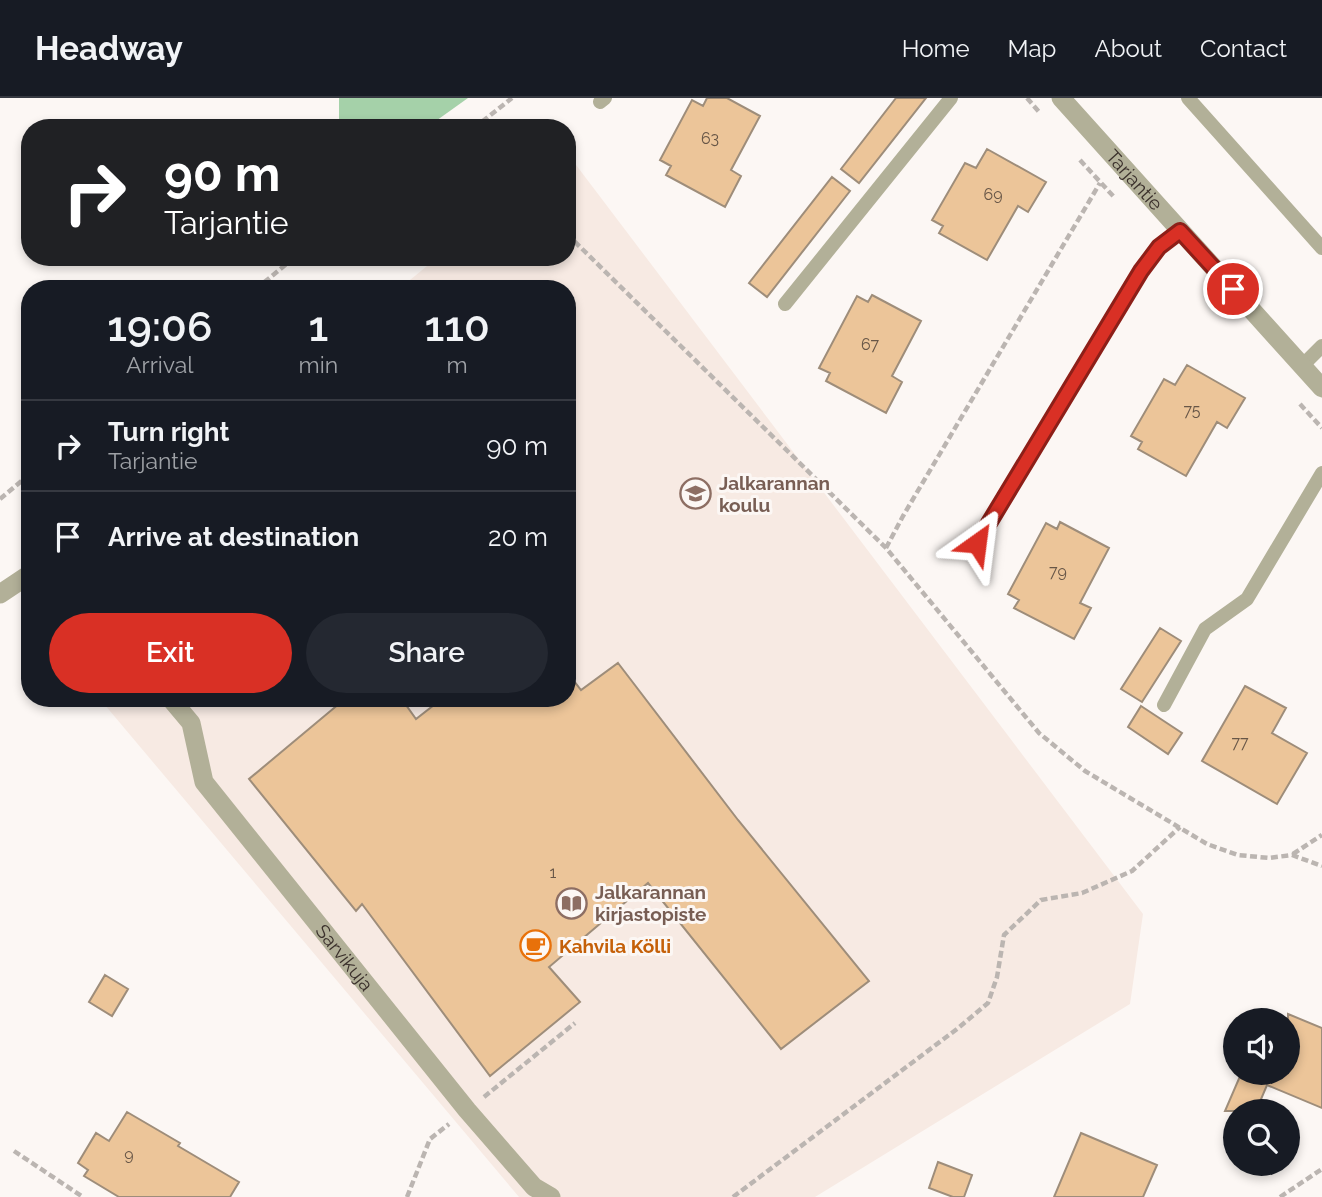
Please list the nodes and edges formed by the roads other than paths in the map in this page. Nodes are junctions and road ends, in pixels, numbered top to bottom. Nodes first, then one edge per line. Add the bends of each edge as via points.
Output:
1 (951, 98) edge
2 (1061, 98) edge
3 (1188, 98) edge
4 (1180, 231) junction
5 (1322, 248) edge
6 (785, 304) dead end
7 (1322, 346) edge
8 (1302, 366) junction
9 (1322, 387) edge
10 (1322, 473) edge
11 (977, 543) dead end
12 (21, 579) edge
13 (0, 594) edge
14 (1164, 705) dead end
15 (178, 707) edge
16 (551, 1197) edge

1 - 6 lane
2 - 4 street, Tarjantie
3 - 5 lane
4 - 8 street, Tarjantie
4 - 11 lane via 1159,247 1141,271
7 - 8 lane
8 - 9 street, Tarjantie
10 - 14 lane via 1247,599 1205,629
12 - 13 street
15 - 16 street, Sarvikuja via 191,723 204,782 467,1110 534,1187

